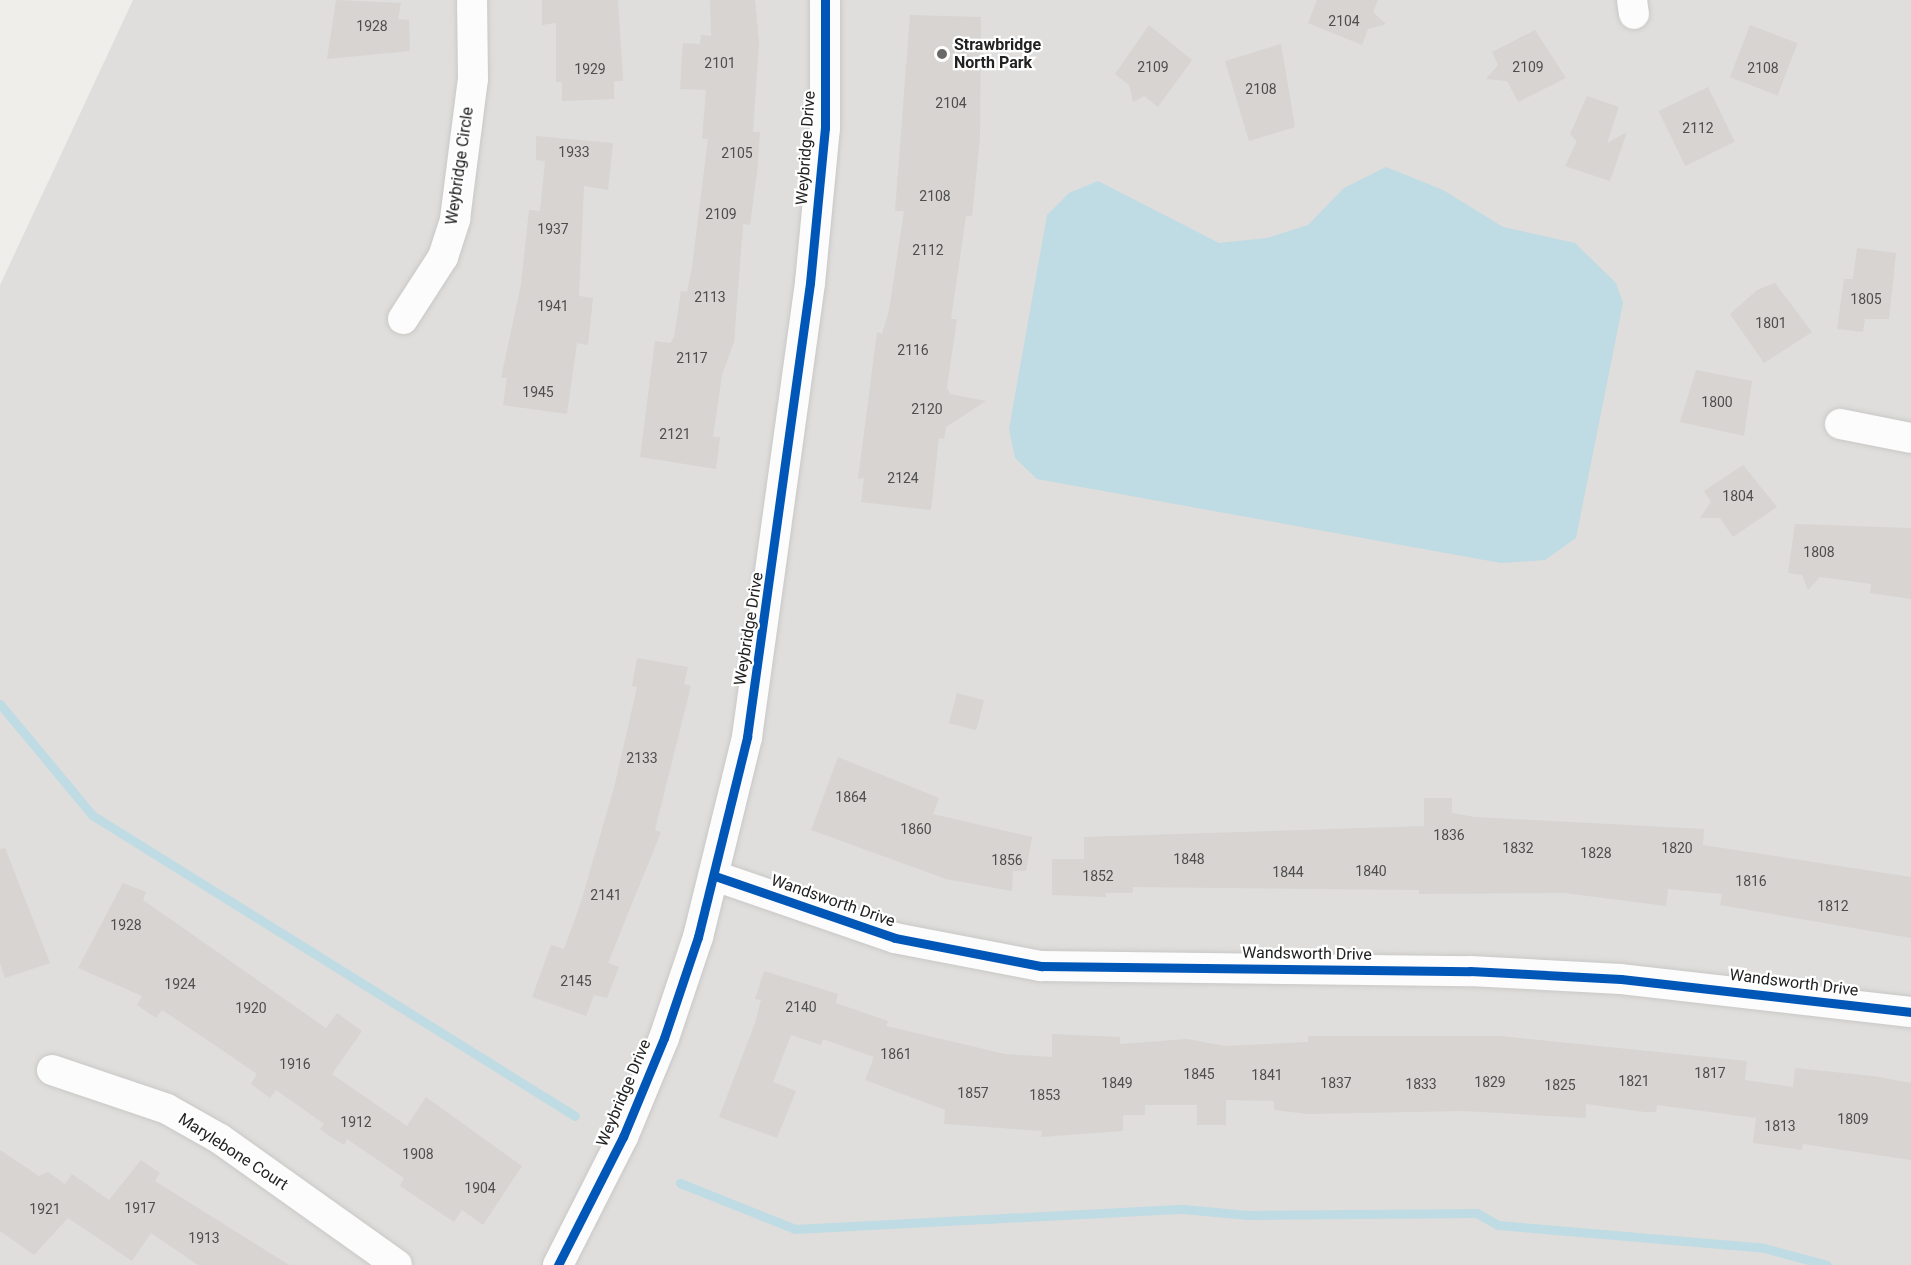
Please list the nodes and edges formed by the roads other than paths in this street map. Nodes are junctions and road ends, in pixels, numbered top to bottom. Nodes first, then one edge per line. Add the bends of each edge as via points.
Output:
1 (472, 0) edge
2 (825, 0) edge
3 (403, 319) dead end
4 (1840, 424) dead end
5 (1911, 438) edge
6 (715, 876) junction
7 (1911, 1012) edge
8 (52, 1070) dead end
9 (398, 1265) edge
10 (558, 1265) edge

1 - 3 street, Weybridge Circle via 473,79 455,219 443,257
2 - 6 street, Weybridge Drive via 825,128 772,585 747,737
4 - 5 street
6 - 7 street, Wandsworth Drive via 895,938 1041,966 1516,973 1622,979
6 - 10 street, Weybridge Drive via 664,1038 623,1137
8 - 9 street, Marylebone Court via 111,1086 176,1114

